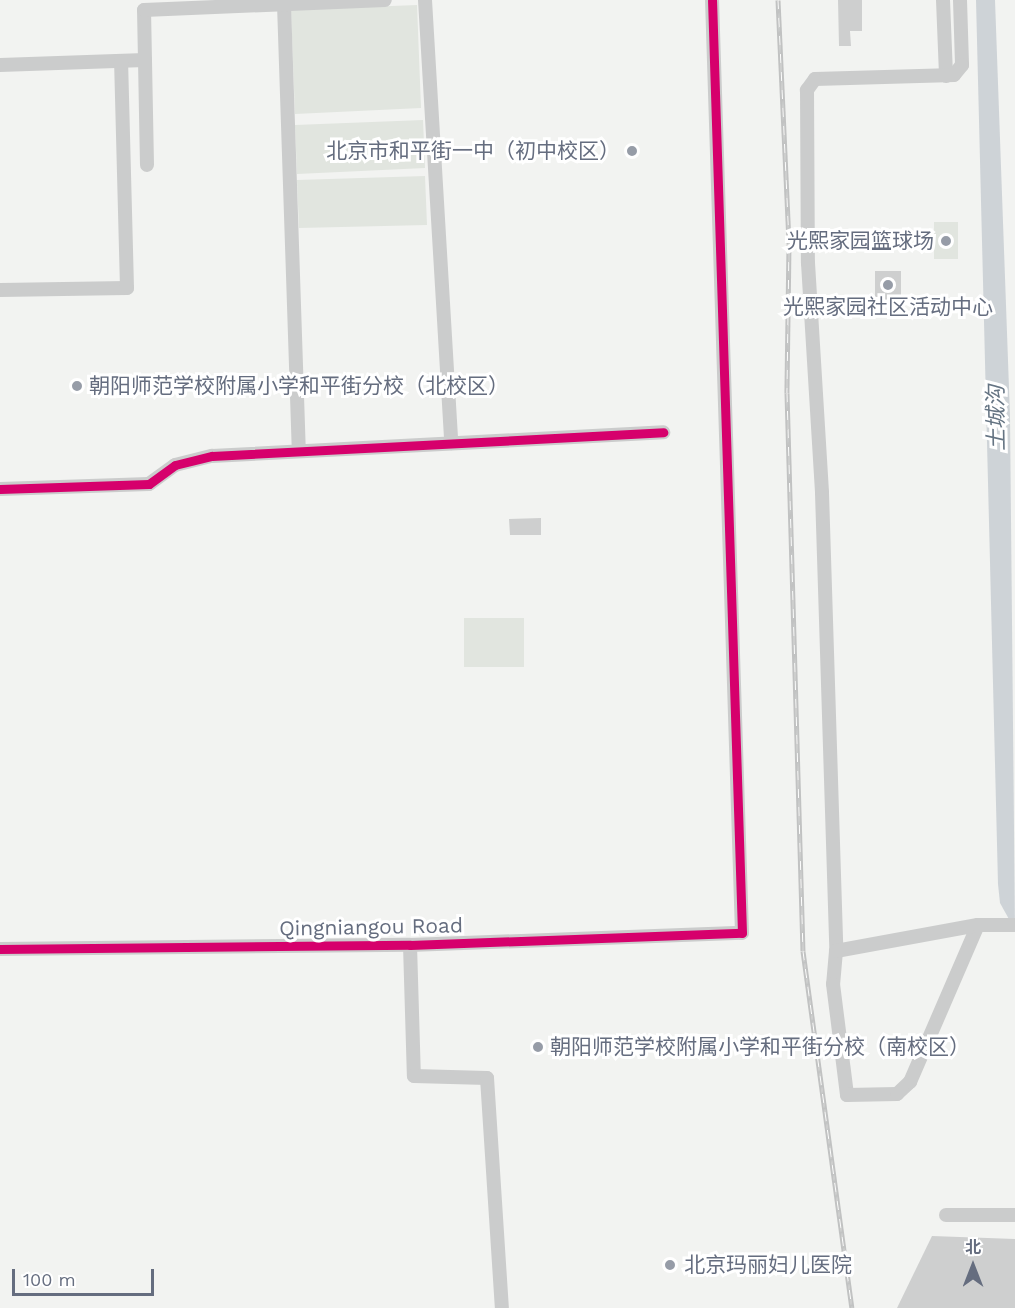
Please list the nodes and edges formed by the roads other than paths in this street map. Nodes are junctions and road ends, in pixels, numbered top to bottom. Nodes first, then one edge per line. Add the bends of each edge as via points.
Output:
1 (385, 0) edge
2 (425, 0) edge
3 (712, 0) edge
4 (943, 0) edge
5 (960, 0) edge
6 (284, 4) junction
7 (145, 60) junction
8 (121, 61) junction
9 (0, 65) edge
10 (946, 76) junction
11 (147, 165) dead end
12 (0, 290) edge
13 (663, 432) dead end
14 (451, 443) junction
15 (300, 451) junction
16 (0, 489) edge
17 (978, 925) junction
18 (1015, 925) edge
19 (410, 945) junction
20 (0, 949) edge
21 (836, 951) junction
22 (946, 1215) dead end
23 (1015, 1215) edge
24 (502, 1308) edge

1 - 6 street
2 - 14 street
3 - 19 street, Qingniangou Road via 742,933
4 - 10 street
5 - 10 street via 962,65 954,75
6 - 7 street via 144,10
6 - 15 street
7 - 8 street
7 - 11 street
8 - 9 street
8 - 12 street via 128,288
10 - 21 street via 815,79 807,90 808,263 822,493
13 - 14 street
14 - 15 street
15 - 16 street via 212,456 175,465 149,484
17 - 18 street
17 - 21 street
17 - 21 street via 910,1082 897,1094 847,1095 835,1016
19 - 20 street, Qingniangou Road
19 - 24 street via 414,1076 487,1078
22 - 23 street

